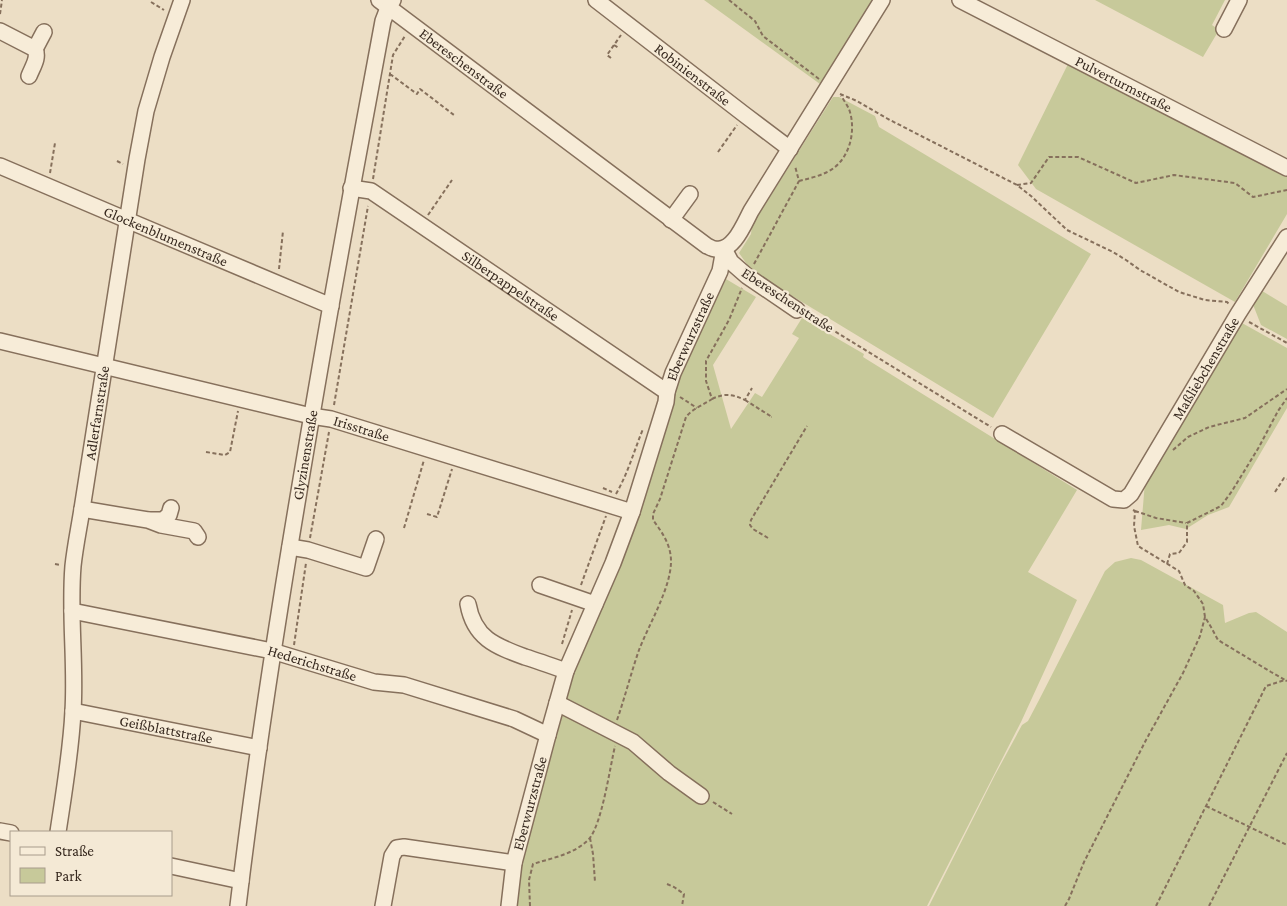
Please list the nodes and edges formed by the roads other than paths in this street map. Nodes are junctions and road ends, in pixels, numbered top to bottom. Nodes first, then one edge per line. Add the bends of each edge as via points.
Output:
1 (182, 0) edge
2 (596, 0) edge
3 (882, 0) edge
4 (960, 0) edge
5 (1240, 0) edge
6 (387, 2) edge
7 (1224, 29) dead end
8 (0, 31) edge
9 (44, 32) dead end
10 (35, 48) junction
11 (29, 76) dead end
12 (790, 149) junction
13 (0, 166) edge
14 (1287, 168) edge
15 (351, 188) junction
16 (690, 194) dead end
17 (127, 220) junction
18 (672, 220) junction
19 (1287, 237) edge
20 (724, 249) junction
21 (331, 306) junction
22 (796, 310) road end
23 (0, 341) edge
24 (104, 366) junction
25 (667, 392) junction
26 (311, 416) junction
27 (1002, 434) road end
28 (171, 508) dead end
29 (82, 509) junction
30 (632, 512) junction
31 (148, 520) junction
32 (198, 537) dead end
33 (376, 539) dead end
34 (290, 547) junction
35 (540, 586) dead end
36 (468, 604) dead end
37 (595, 604) junction
38 (72, 611) junction
39 (272, 652) junction
40 (566, 671) junction
41 (557, 703) junction
42 (73, 711) junction
43 (548, 735) junction
44 (259, 748) junction
45 (701, 796) road end
46 (58, 831) edge
47 (514, 863) junction
48 (172, 866) edge
49 (241, 880) junction
50 (238, 906) edge
51 (383, 906) edge
52 (510, 906) edge

1 - 17 street, Adlerfarnstraße via 146,111
2 - 12 street, Robinienstraße
3 - 12 street, Eberwurzstraße
4 - 14 street, Pulverturmstraße
5 - 7 street
6 - 15 street, Glyzinenstraße
6 - 18 street, Ebereschenstraße via 412,25
8 - 10 street
9 - 10 street
10 - 11 street via 37,59
12 - 20 street, Eberwurzstraße via 737,236
13 - 17 street, Glockenblumenstraße
15 - 21 street, Glyzinenstraße
15 - 25 street, Silberpappelstraße via 371,191
16 - 18 street
17 - 21 street, Glockenblumenstraße
17 - 24 street, Adlerfarnstraße
18 - 20 street, Ebereschenstraße via 707,246
19 - 27 street, Maßliebchenstraße via 1124,500 1113,499
20 - 22 street, Ebereschenstraße via 731,262 747,276
20 - 25 street, Eberwurzstraße via 720,271
21 - 26 street, Glyzinenstraße
23 - 24 street, Irisstraße
24 - 26 street, Irisstraße
24 - 29 street, Adlerfarnstraße
25 - 30 street, Eberwurzstraße
26 - 30 street, Irisstraße via 331,419
26 - 34 street, Glyzinenstraße
28 - 31 street via 163,520
29 - 31 street
29 - 38 street, Adlerfarnstraße via 73,566
30 - 37 street, Eberwurzstraße
31 - 32 street via 197,533
33 - 34 street via 366,568
34 - 39 street, Glyzinenstraße
35 - 37 street
36 - 40 street via 476,627 494,645
37 - 40 street, Eberwurzstraße
38 - 39 street, Hederichstraße
38 - 42 street, Adlerfarnstraße
39 - 43 street, Hederichstraße via 374,682 404,685 514,719
39 - 44 street, Glyzinenstraße
40 - 41 street, Eberwurzstraße
41 - 43 street, Eberwurzstraße
41 - 45 street via 633,742
42 - 44 street, Geißblattstraße
42 - 46 street, Adlerfarnstraße
43 - 47 street, Eberwurzstraße
44 - 49 street, Glyzinenstraße
47 - 51 street via 397,848 392,856
47 - 52 street, Eberwurzstraße
48 - 49 street
49 - 50 street, Glyzinenstraße

